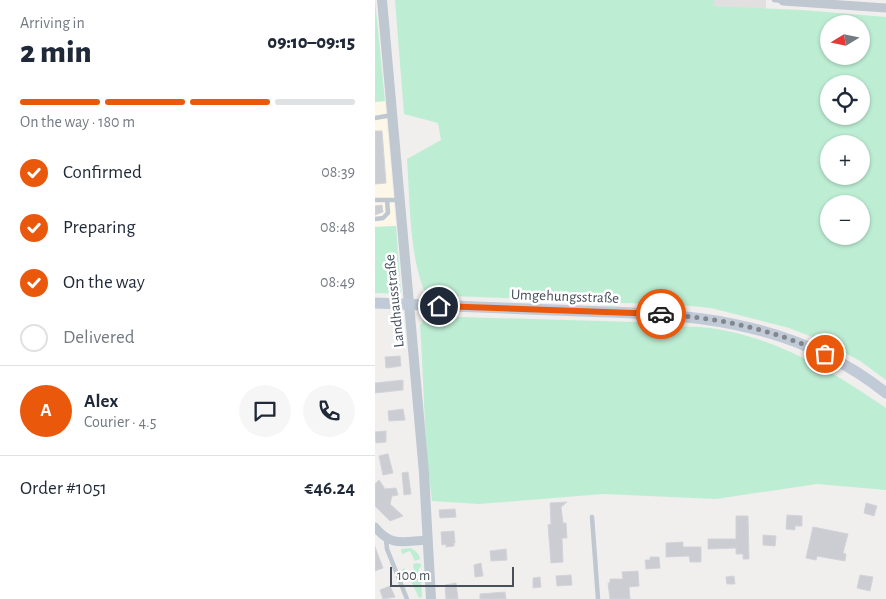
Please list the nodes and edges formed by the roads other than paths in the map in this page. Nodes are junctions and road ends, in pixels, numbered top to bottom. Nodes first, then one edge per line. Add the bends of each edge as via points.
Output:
1 (382, 0) edge
2 (774, 0) edge
3 (783, 0) edge
4 (886, 8) edge
5 (394, 108) junction
6 (375, 118) edge
7 (387, 200) junction
8 (399, 200) junction
9 (376, 202) edge
10 (375, 219) edge
11 (375, 303) edge
12 (409, 304) junction
13 (886, 393) edge
14 (592, 517) dead end
15 (375, 528) edge
16 (386, 539) junction
17 (428, 540) junction
18 (407, 599) edge
19 (431, 599) edge
20 (598, 599) edge

1 - 5 street, Landhausstraße
2 - 3 lane
3 - 4 street
5 - 6 lane
5 - 8 street, Landhausstraße
7 - 8 lane
7 - 9 lane
7 - 10 lane via 389,214
8 - 12 street, Landhausstraße
11 - 12 main road, Umgehungsstraße
12 - 13 main road, Umgehungsstraße via 664,314 725,321 812,348 858,372
12 - 17 street, Landhausstraße
14 - 20 lane
15 - 16 street
16 - 17 street via 403,542
16 - 18 lane
17 - 19 street, Landhausstraße

